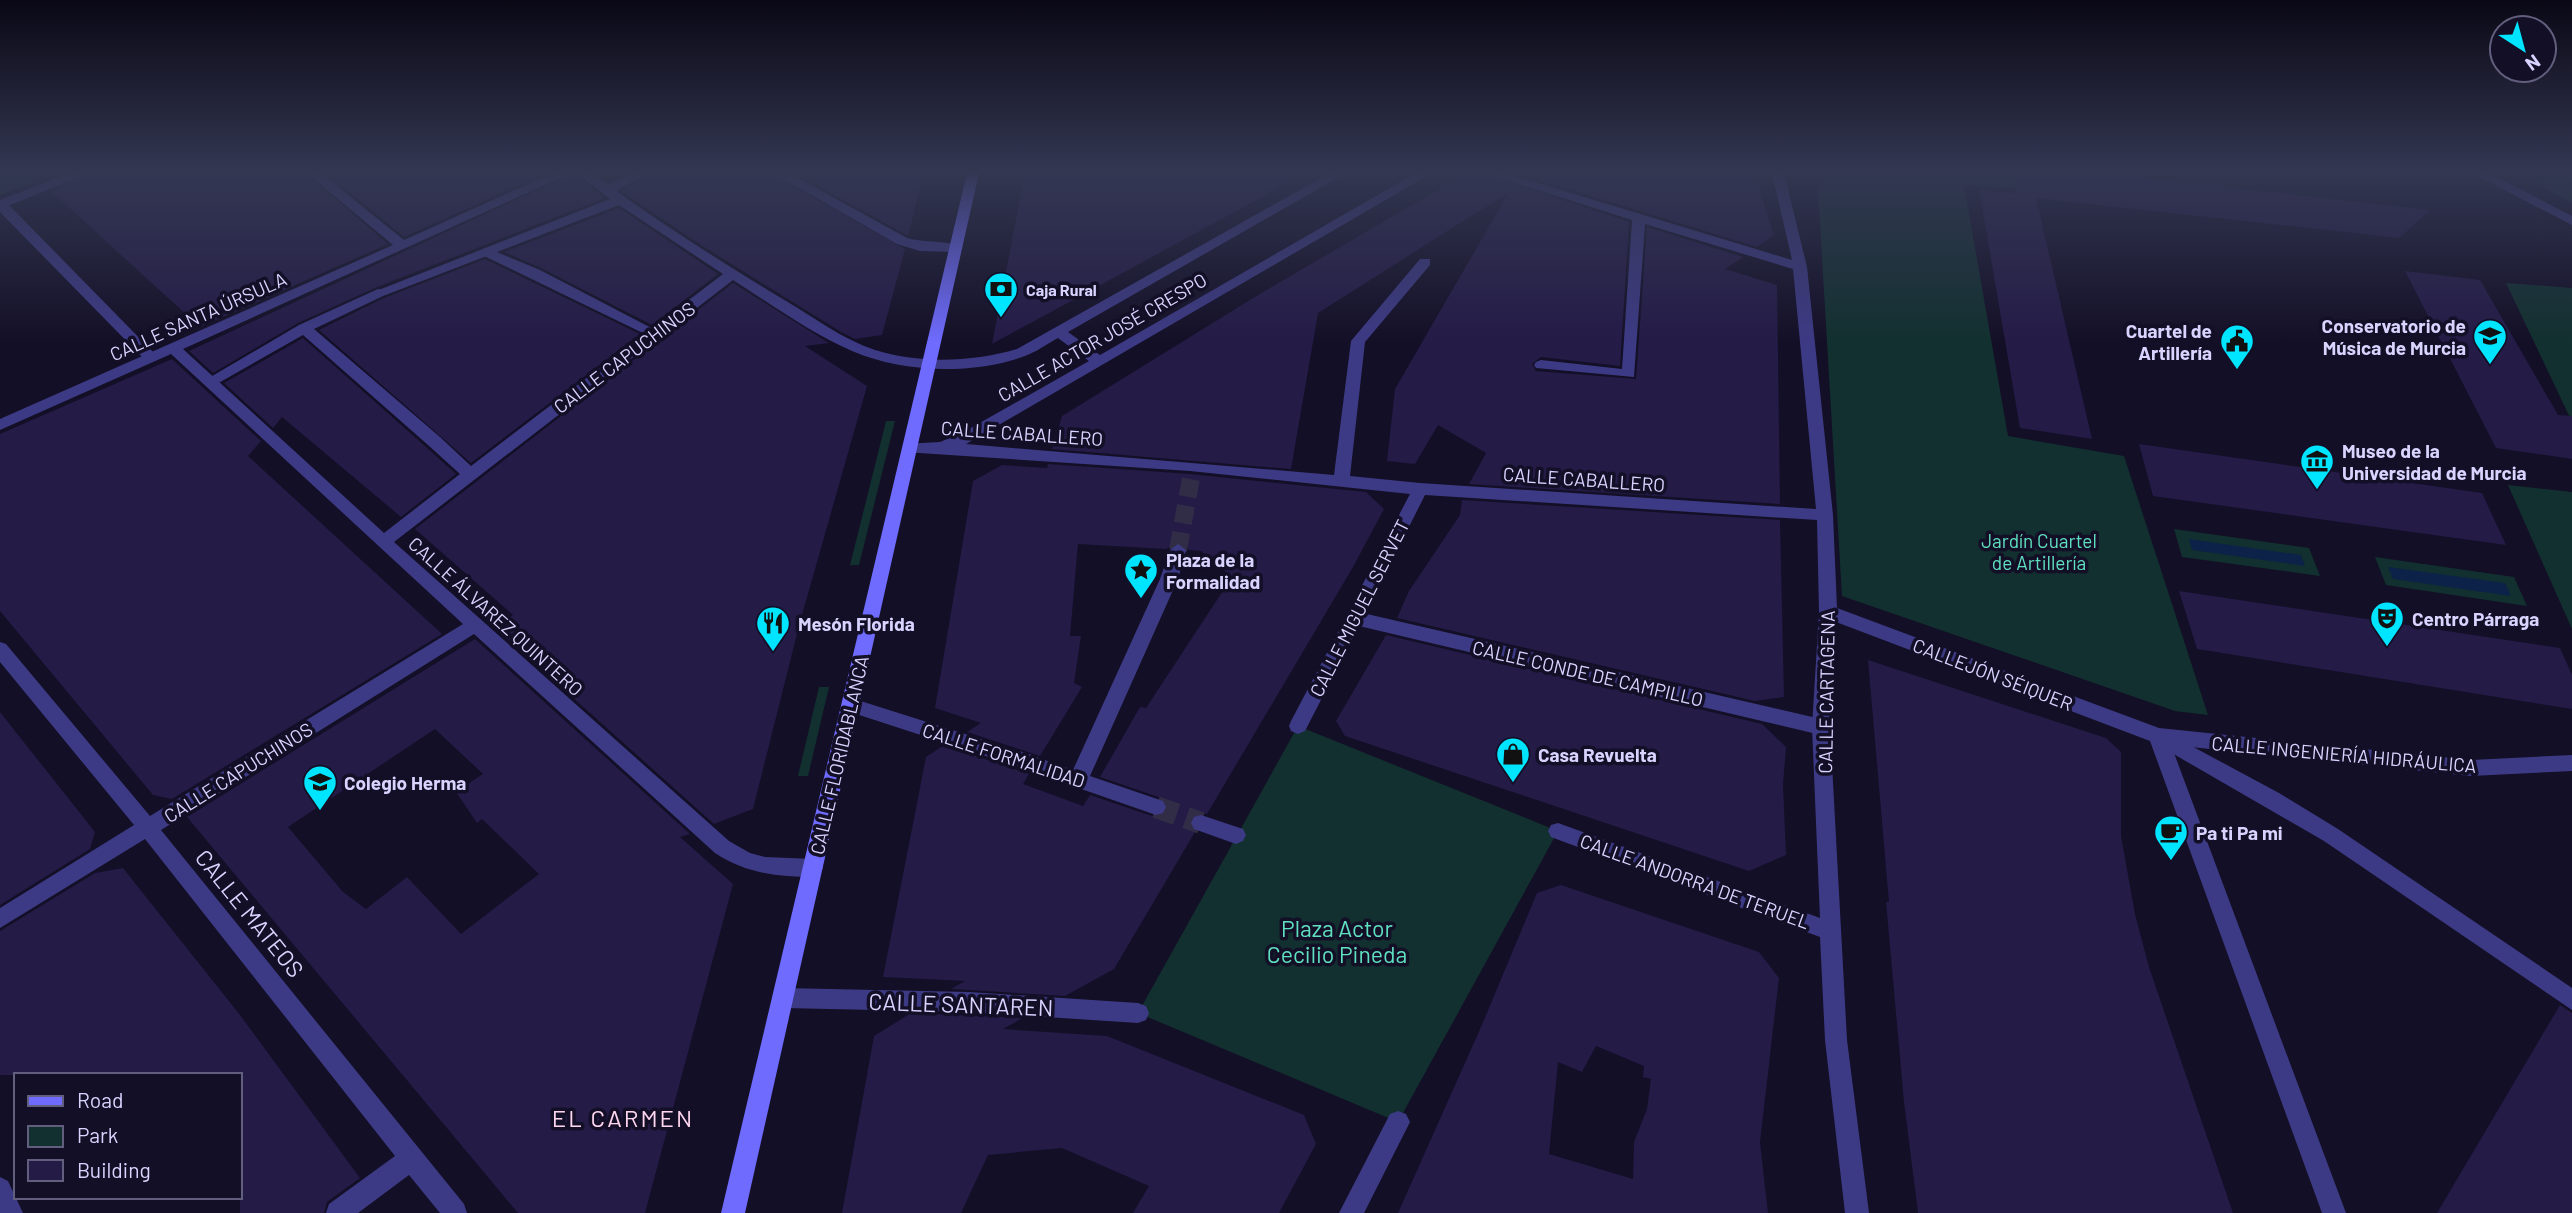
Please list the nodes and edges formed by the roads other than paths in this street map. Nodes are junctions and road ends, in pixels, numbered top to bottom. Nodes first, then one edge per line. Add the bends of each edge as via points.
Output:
1 (25, 230) edge
2 (383, 230) edge
3 (439, 230) edge
4 (544, 230) edge
5 (665, 230) edge
6 (881, 230) edge
7 (960, 230) edge
8 (1240, 230) edge
9 (1328, 230) edge
10 (1638, 230) edge
11 (1677, 230) edge
12 (1791, 230) edge
13 (403, 246) junction
14 (956, 247) junction
15 (487, 252) junction
16 (1425, 262) dead end
17 (1800, 267) junction
18 (732, 274) junction
19 (304, 328) junction
20 (1059, 332) junction
21 (654, 333) junction
22 (173, 348) junction
23 (151, 358) junction
24 (1099, 361) junction
25 (929, 362) junction
26 (1541, 365) dead end
27 (210, 382) junction
28 (0, 425) edge
29 (941, 447) junction
30 (910, 448) junction
31 (471, 475) junction
32 (1341, 481) junction
33 (1420, 489) junction
34 (1825, 515) junction
35 (383, 542) junction
36 (1178, 550) tunnel mouth
37 (1828, 612) junction
38 (1353, 618) junction
39 (475, 625) junction
40 (0, 649) edge
41 (851, 705) junction
42 (1298, 726) dead end
43 (1821, 727) junction
44 (2158, 736) junction
45 (2572, 762) edge
46 (1079, 779) junction
47 (1156, 807) tunnel mouth
48 (1201, 822) tunnel mouth
49 (148, 828) junction
50 (1558, 831) dead end
51 (1236, 835) dead end
52 (813, 868) junction
53 (0, 919) edge
54 (1832, 932) junction
55 (783, 998) junction
56 (2572, 1000) edge
57 (1138, 1013) dead end
58 (1398, 1122) dead end
59 (412, 1158) junction
60 (0, 1189) edge
61 (11, 1213) edge
62 (338, 1213) edge
63 (455, 1213) edge
64 (733, 1213) edge
65 (1351, 1213) edge
66 (1857, 1213) edge
67 (2334, 1213) edge

1 - 23 street
2 - 13 street
3 - 13 street, CALLE SANTA ÚRSULA
4 - 15 street
5 - 18 street, CALLE ACTOR JOSÉ CRESPO
6 - 14 street via 920,247
7 - 14 main road, CALLE FLORIDABLANCA
8 - 20 street, CALLE ACTOR JOSÉ CRESPO
9 - 24 street, CALLE ACTOR JOSÉ CRESPO
10 - 26 street via 1629,374
11 - 17 street
12 - 17 street, CALLE CARTAGENA
13 - 22 street, CALLE SANTA ÚRSULA
14 - 25 main road, CALLE FLORIDABLANCA
15 - 19 street via 378,293
15 - 21 street
16 - 32 street via 1358,341
17 - 34 street, CALLE CARTAGENA
18 - 21 street, CALLE CAPUCHINOS
18 - 25 street, CALLE ACTOR JOSÉ CRESPO via 855,347 898,360
19 - 27 street
19 - 31 street
20 - 24 street
20 - 25 street, CALLE ACTOR JOSÉ CRESPO via 995,360
21 - 31 street, CALLE CAPUCHINOS
22 - 23 street, CALLE SANTA ÚRSULA
22 - 27 street, CALLE ÁLVAREZ QUINTERO
23 - 28 street, CALLE SANTA ÚRSULA
24 - 29 street, CALLE ACTOR JOSÉ CRESPO via 968,437
25 - 30 main road, CALLE FLORIDABLANCA
27 - 35 street, CALLE ÁLVAREZ QUINTERO
29 - 30 street, CALLE CABALLERO
29 - 32 street, CALLE CABALLERO via 1191,472
30 - 41 main road, CALLE FLORIDABLANCA
31 - 35 street, CALLE CAPUCHINOS
32 - 33 street, CALLE CABALLERO
33 - 34 street, CALLE CABALLERO
33 - 38 street, CALLE MIGUEL SERVET
34 - 37 street, CALLE CARTAGENA
35 - 39 street, CALLE ÁLVAREZ QUINTERO
36 - 46 street
37 - 43 street, CALLE CARTAGENA
37 - 44 street, CALLEJÓN SÉIQUER
38 - 42 street, CALLE MIGUEL SERVET
38 - 43 street, CALLE CONDE DE CAMPILLO
39 - 49 street, CALLE CAPUCHINOS
39 - 52 street, CALLE ÁLVAREZ QUINTERO via 733,856 766,867
40 - 49 street, CALLE MATEOS
41 - 46 street, CALLE FORMALIDAD
41 - 52 main road, CALLE FLORIDABLANCA
43 - 54 street, CALLE CARTAGENA
44 - 45 street, CALLE INGENIERÍA HIDRÁULICA via 2471,768
44 - 56 street via 2331,835
44 - 67 street
46 - 47 street, CALLE FORMALIDAD
48 - 51 street
49 - 53 street, CALLE CAPUCHINOS
49 - 59 street, CALLE MATEOS
50 - 54 street, CALLE ANDORRA DE TERUEL
52 - 55 main road, CALLE FLORIDABLANCA
54 - 66 street, CALLE CARTAGENA via 1836,1040
55 - 57 street, CALLE SANTAREN via 970,1002
55 - 64 main road, CALLE FLORIDABLANCA
58 - 65 street
59 - 62 street
59 - 63 street, CALLE MATEOS
60 - 61 street

